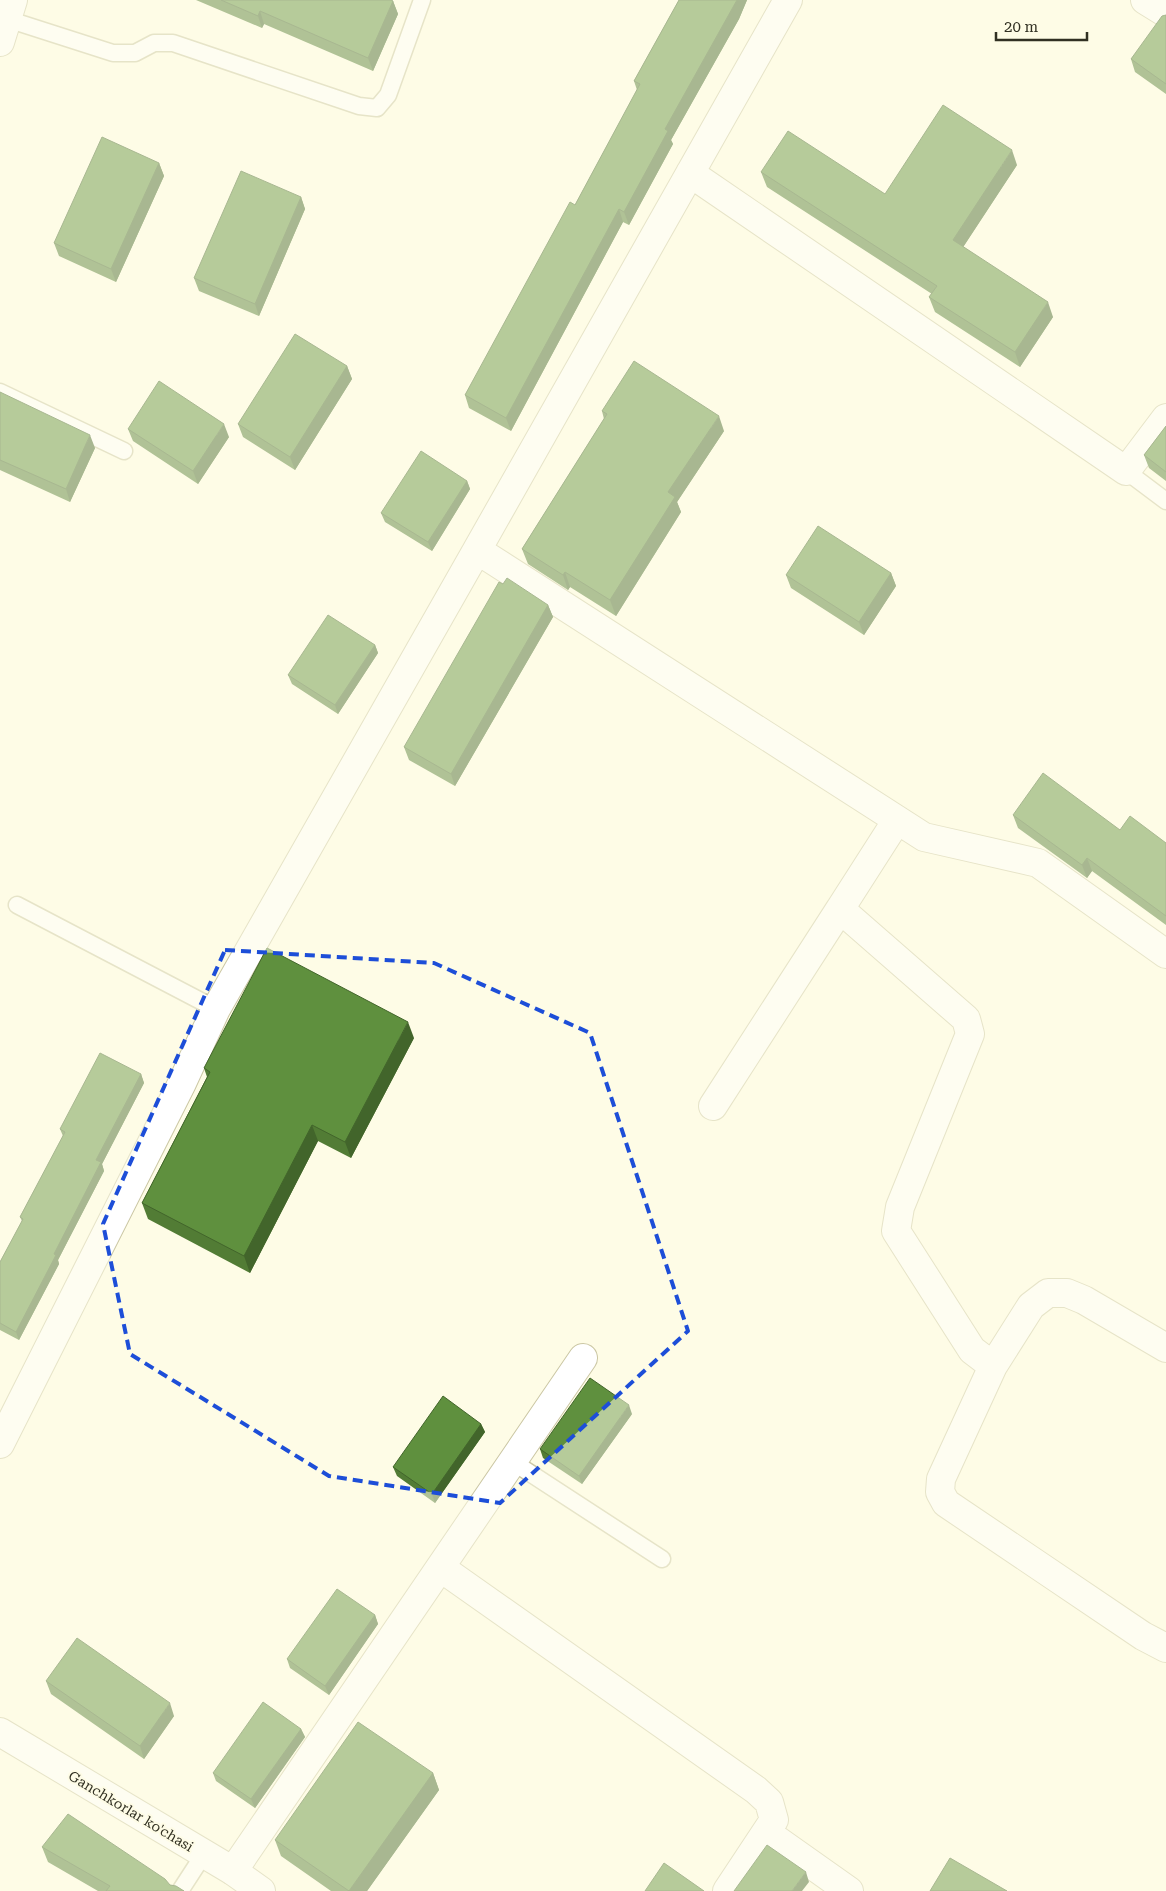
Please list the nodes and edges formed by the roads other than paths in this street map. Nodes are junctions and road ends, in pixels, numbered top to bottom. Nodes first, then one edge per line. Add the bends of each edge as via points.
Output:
1 (422, 0) edge
2 (788, 0) edge
3 (1145, 0) edge
4 (1166, 13) edge
5 (7, 20) edge
6 (690, 173) junction
7 (0, 392) edge
8 (1166, 418) edge
9 (124, 451) dead end
10 (1126, 472) junction
11 (1166, 501) edge
12 (476, 550) junction
13 (897, 820) junction
14 (18, 905) dead end
15 (840, 909) junction
16 (1166, 954) edge
17 (216, 1010) junction
18 (713, 1106) dead end
19 (1166, 1348) edge
20 (583, 1358) dead end
21 (993, 1366) junction
22 (0, 1444) edge
23 (513, 1462) junction
24 (662, 1559) dead end
25 (440, 1568) junction
26 (1166, 1648) edge
27 (0, 1732) edge
28 (767, 1833) junction
29 (204, 1854) junction
30 (233, 1871) junction
31 (180, 1891) edge
32 (261, 1891) edge
33 (727, 1891) edge
34 (849, 1891) edge

1 - 5 lane via 388,95 377,108 359,106 173,43 154,44 135,53 113,53
2 - 6 street
3 - 4 street
6 - 10 street
6 - 12 street
7 - 9 lane
8 - 10 street
10 - 11 lane
12 - 13 street
12 - 17 street
13 - 15 street
13 - 16 street via 924,837 1038,863
14 - 17 lane
15 - 18 street
15 - 21 street via 966,1019 970,1034 900,1207 896,1231 972,1350
17 - 22 street
19 - 21 street via 1084,1300 1067,1293 1048,1293 1031,1306
20 - 23 street
21 - 26 street via 941,1479 940,1492 946,1503 1142,1636
23 - 24 lane
23 - 25 street
25 - 28 street via 756,1790 769,1802 774,1820
25 - 30 street
27 - 29 street, Ganchkorlar ko'chasi
28 - 33 street
28 - 34 street
29 - 30 street, Ganchkorlar ko'chasi
29 - 31 lane
30 - 32 street, Ganchkorlar ko'chasi

